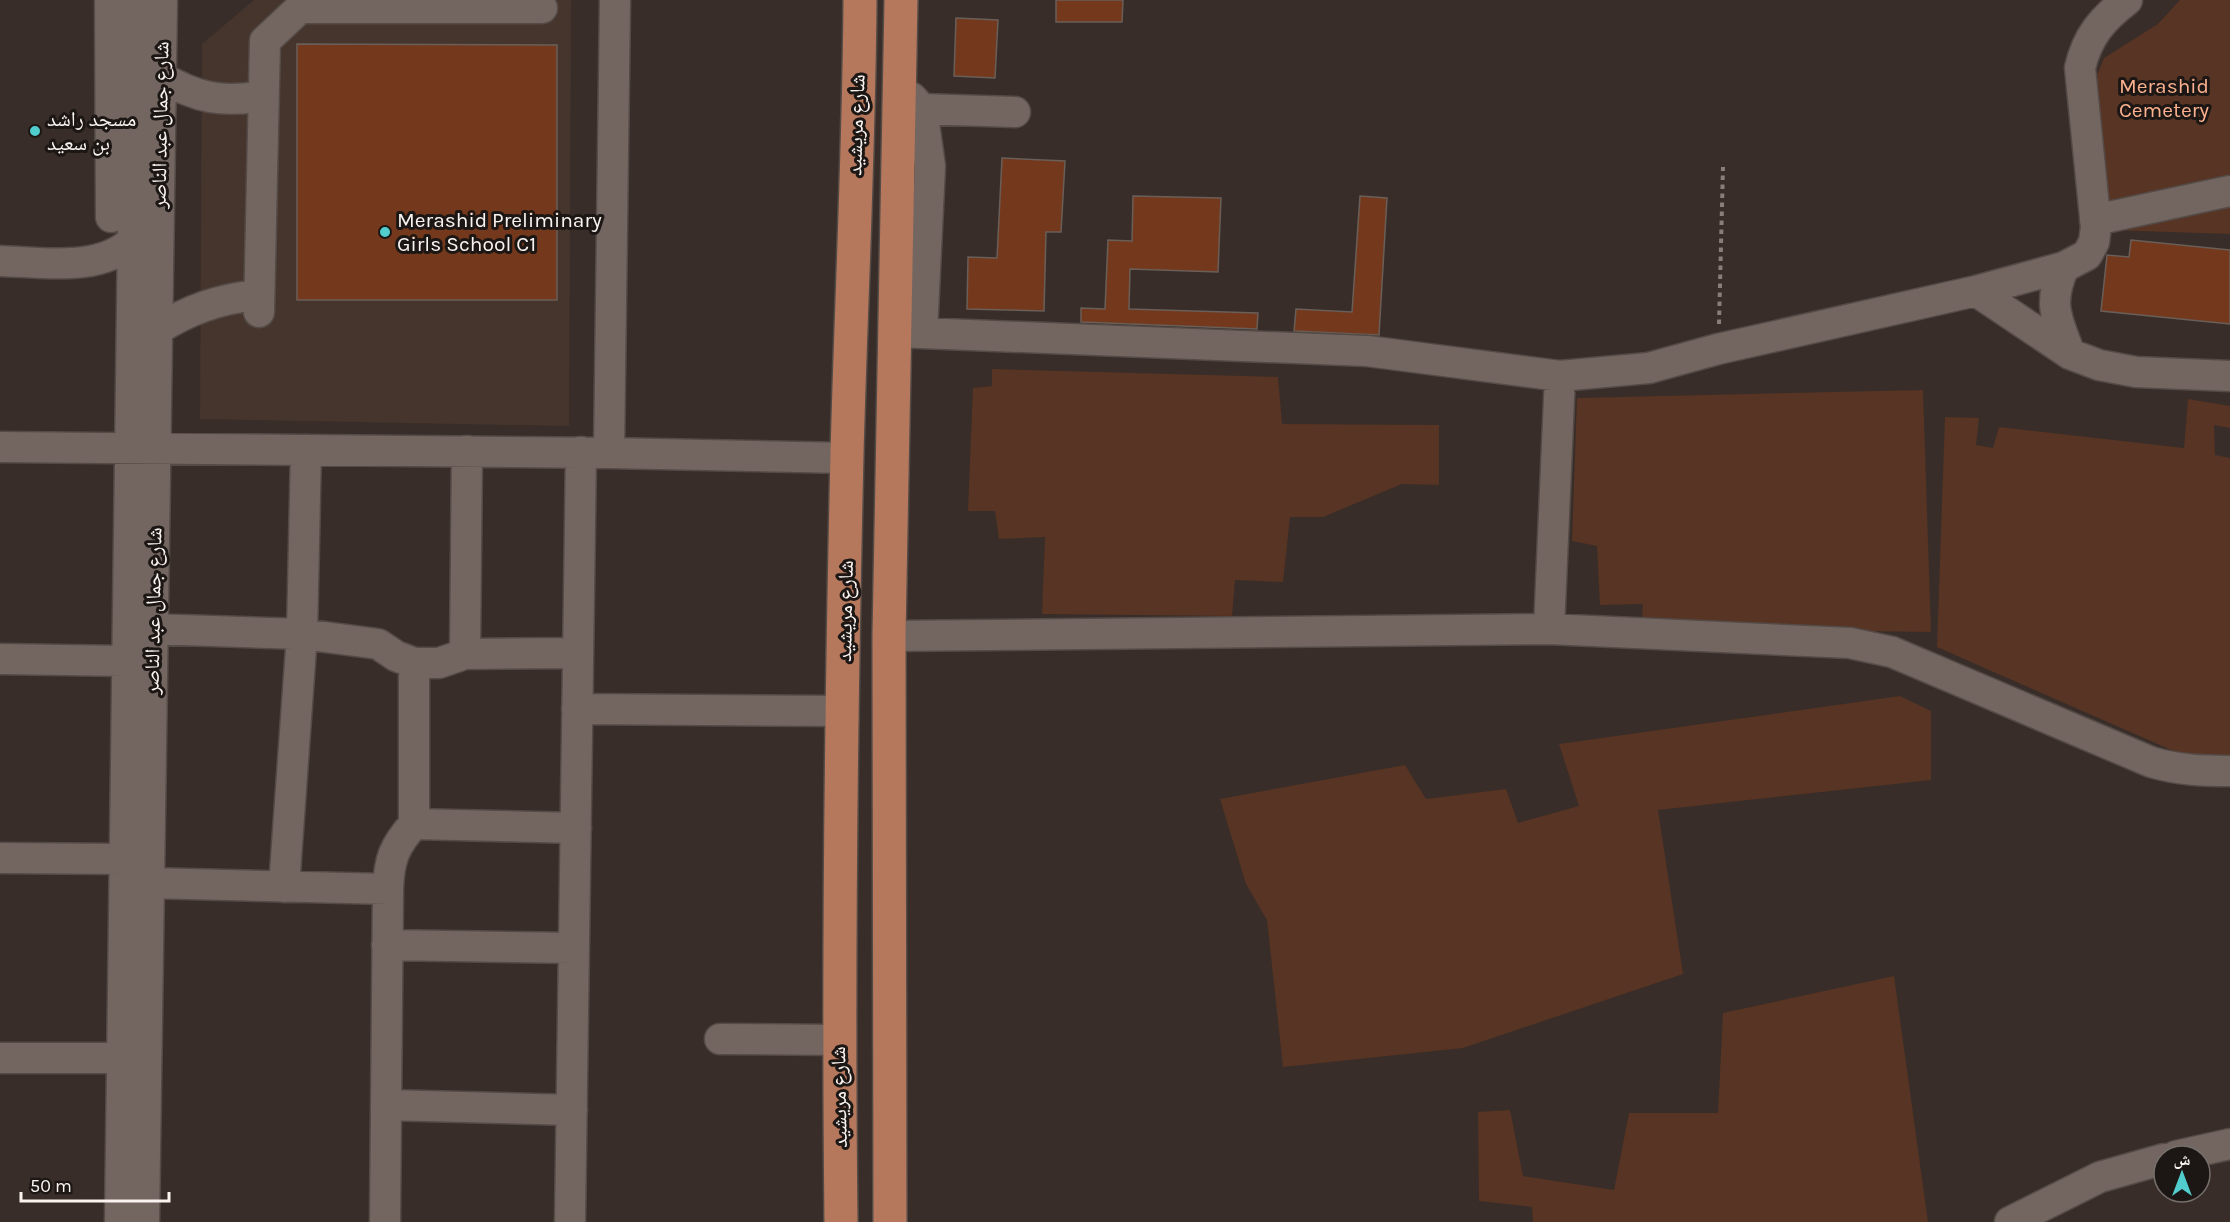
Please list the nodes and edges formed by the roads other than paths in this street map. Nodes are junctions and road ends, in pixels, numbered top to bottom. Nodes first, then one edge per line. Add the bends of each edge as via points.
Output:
1 (110, 0) edge
2 (136, 0) edge
3 (162, 0) edge
4 (615, 0) edge
5 (901, 0) edge
6 (2127, 0) edge
7 (860, 2) edge
8 (542, 8) dead end
9 (161, 77) junction
10 (263, 96) junction
11 (910, 100) junction
12 (1015, 112) dead end
13 (2230, 191) edge
14 (111, 217) dead end
15 (2095, 220) junction
16 (133, 240) junction
17 (0, 261) edge
18 (91, 262) junction
19 (2064, 267) junction
20 (133, 288) junction
21 (1976, 291) junction
22 (157, 330) junction
23 (909, 333) junction
24 (2070, 354) junction
25 (1560, 376) junction
26 (2230, 376) edge
27 (0, 447) edge
28 (143, 448) junction
29 (306, 450) junction
30 (467, 451) junction
31 (595, 453) junction
32 (847, 458) junction
33 (153, 629) junction
34 (1549, 629) junction
35 (302, 634) junction
36 (889, 636) junction
37 (578, 653) junction
38 (465, 654) junction
39 (0, 659) edge
40 (128, 661) junction
41 (414, 663) junction
42 (577, 709) junction
43 (843, 711) junction
44 (2230, 771) edge
45 (414, 824) junction
46 (576, 828) junction
47 (0, 858) edge
48 (125, 859) junction
49 (157, 884) junction
50 (284, 887) junction
51 (388, 889) junction
52 (387, 945) junction
53 (574, 948) junction
54 (720, 1039) dead end
55 (839, 1040) junction
56 (0, 1058) edge
57 (122, 1058) junction
58 (386, 1105) junction
59 (572, 1110) junction
60 (2230, 1144) edge
61 (2212, 1148) edge
62 (2152, 1162) edge
63 (120, 1222) edge
64 (144, 1222) edge
65 (154, 1222) edge
66 (385, 1222) edge
67 (570, 1222) edge
68 (841, 1222) edge
69 (890, 1222) edge
70 (2010, 1222) edge

1 - 14 street
2 - 16 street, شارع جمال عبد الناصر
3 - 9 street, شارع جمال عبد الناصر
4 - 31 street
5 - 11 main road, شارع مريشيد
6 - 15 street via 2099,25 2084,48 2080,68
7 - 11 main road via 870,40 872,77 881,87
7 - 32 main road, شارع مريشيد
8 - 10 street via 298,10 265,41
9 - 10 street via 184,91 210,98 237,100
9 - 22 street, شارع جمال عبد الناصر
10 - 22 street via 259,303 242,297 208,304
11 - 12 street
11 - 23 main road, شارع مريشيد
13 - 15 street
15 - 19 street via 2094,242 2087,255
16 - 18 street via 115,253
16 - 20 street, شارع جمال عبد الناصر
17 - 18 street
18 - 20 street via 126,279
19 - 21 street
19 - 24 street via 2054,301
20 - 28 street, شارع جمال عبد الناصر
21 - 24 street
21 - 25 street via 1649,368
22 - 28 street, شارع جمال عبد الناصر
23 - 25 street via 1357,350
23 - 36 main road, شارع مريشيد
24 - 26 street via 2136,372
25 - 34 street
27 - 28 street
28 - 29 street
28 - 33 street, شارع جمال عبد الناصر
28 - 40 street, شارع جمال عبد الناصر
29 - 30 street
29 - 35 street
30 - 31 street
30 - 38 street
31 - 32 street
31 - 37 street
32 - 43 main road, شارع مريشيد
33 - 35 street
33 - 49 street, شارع جمال عبد الناصر
34 - 36 street
34 - 44 street via 1850,643 1876,648 2151,762 2173,769
35 - 41 street via 378,644
35 - 50 street
36 - 69 main road, شارع مريشيد
37 - 38 street
37 - 42 street
38 - 41 street via 439,663
39 - 40 street
40 - 48 street, شارع جمال عبد الناصر
41 - 45 street
42 - 43 street
42 - 46 street
43 - 55 main road, شارع مريشيد
45 - 46 street
45 - 51 street via 394,849 388,868
46 - 53 street
47 - 48 street
48 - 57 street, شارع جمال عبد الناصر
49 - 50 street
49 - 64 street, شارع جمال عبد الناصر
49 - 65 street via 162,1203
50 - 51 street
51 - 52 street
52 - 53 street
52 - 58 street
53 - 59 street
54 - 55 street
55 - 68 main road, شارع مريشيد
56 - 57 street
57 - 63 street, شارع جمال عبد الناصر
58 - 59 street
58 - 66 street
59 - 67 street
60 - 61 street
62 - 70 street via 2100,1177

